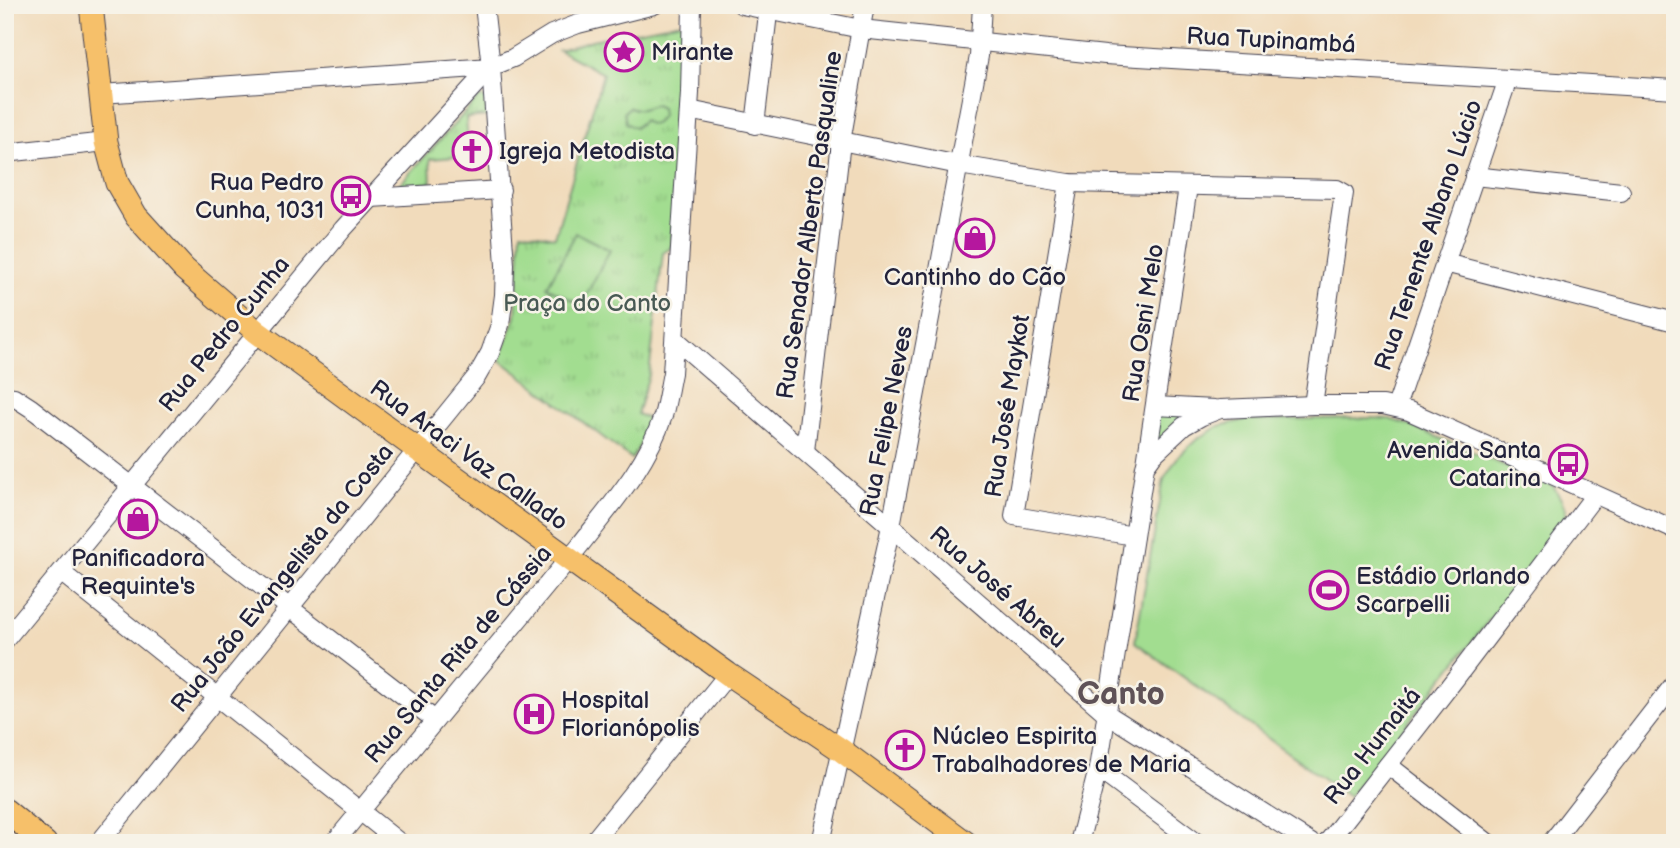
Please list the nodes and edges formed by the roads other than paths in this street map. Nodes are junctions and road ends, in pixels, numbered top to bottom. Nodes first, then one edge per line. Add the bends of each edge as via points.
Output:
1 (91, 5) edge
2 (484, 5) edge
3 (653, 5) edge
4 (692, 5) edge
5 (742, 5) edge
6 (865, 5) edge
7 (982, 5) edge
8 (768, 8) edge
9 (861, 29) junction
10 (981, 43) junction
11 (491, 67) junction
12 (1508, 79) junction
13 (1675, 89) edge
14 (101, 94) junction
15 (689, 110) junction
16 (755, 125) junction
17 (106, 142) junction
18 (841, 142) junction
19 (5, 153) edge
20 (959, 165) junction
21 (1474, 176) junction
22 (1069, 183) junction
23 (1188, 187) junction
24 (501, 190) junction
25 (1621, 192) dead end
26 (371, 198) junction
27 (1445, 263) junction
28 (1671, 318) edge
29 (257, 332) junction
30 (676, 339) junction
31 (8, 393) edge
32 (1313, 405) junction
33 (1155, 406) junction
34 (1396, 407) junction
35 (1220, 409) junction
36 (418, 450) junction
37 (805, 451) junction
38 (1145, 466) junction
39 (132, 486) junction
40 (1595, 495) junction
41 (891, 526) junction
42 (1675, 530) edge
43 (1134, 536) junction
44 (569, 559) junction
45 (62, 573) junction
46 (288, 607) junction
47 (5, 640) edge
48 (728, 674) junction
49 (1675, 683) edge
50 (217, 696) junction
51 (1107, 714) junction
52 (435, 720) junction
53 (841, 750) junction
54 (1388, 765) junction
55 (1098, 769) junction
56 (5, 810) edge
57 (360, 810) junction
58 (45, 843) edge
59 (99, 843) edge
60 (334, 843) edge
61 (400, 843) edge
62 (592, 843) edge
63 (821, 843) edge
64 (966, 843) edge
65 (1079, 843) edge
66 (1197, 843) edge
67 (1311, 843) edge
68 (1327, 843) edge
69 (1488, 843) edge
70 (1551, 843) edge

1 - 14 main road, Rua Araci Vaz Callado
2 - 11 street, Rua João Evangelista da Costa
3 - 11 street via 578,24
4 - 15 street, Rua Santa Rita de Cássia
5 - 8 street, Rua Tupinambá
6 - 9 street, Rua Senador Alberto Pasqualine
7 - 10 street, Rua Felipe Neves
8 - 9 street, Rua Tupinambá
8 - 16 street
9 - 10 street, Rua Tupinambá
9 - 18 street, Rua Senador Alberto Pasqualine
10 - 12 street, Rua Tupinambá via 1105,55
10 - 20 street, Rua Felipe Neves
11 - 14 street
11 - 24 street, Rua João Evangelista da Costa
11 - 26 street, Rua Pedro Cunha
12 - 13 street, Rua Tupinambá
12 - 21 street, Rua Tenente Albano Lúcio
14 - 17 main road, Rua Araci Vaz Callado
15 - 16 street
15 - 30 street, Rua Santa Rita de Cássia
16 - 18 street
17 - 19 street
17 - 29 main road, Rua Araci Vaz Callado via 117,183 136,216 184,269
18 - 20 street
18 - 37 street, Rua Senador Alberto Pasqualine
20 - 22 street
20 - 41 street, Rua Felipe Neves
21 - 25 street
21 - 27 street, Rua Tenente Albano Lúcio
22 - 23 street
22 - 43 street, Rua José Maykot via 1014,516
23 - 32 street via 1337,188 1343,193
23 - 33 street, Rua Osni Melo
24 - 26 street
24 - 36 street, Rua João Evangelista da Costa via 505,265 500,325 477,376
26 - 29 street, Rua Pedro Cunha
27 - 28 street
27 - 34 street, Rua Tenente Albano Lúcio
29 - 36 main road, Rua Araci Vaz Callado
29 - 39 street, Rua Pedro Cunha
30 - 37 street, Rua José Abreu
30 - 44 street, Rua Santa Rita de Cássia via 668,396 650,446 615,501
31 - 39 street
32 - 34 street
32 - 35 street
33 - 35 street
33 - 38 street, Rua Osni Melo
34 - 40 street
35 - 38 street via 1184,426
36 - 44 main road, Rua Araci Vaz Callado
36 - 46 street, Rua João Evangelista da Costa
37 - 41 street, Rua José Abreu
38 - 43 street
39 - 45 street, Rua Pedro Cunha
39 - 46 street
40 - 42 street
40 - 54 street, Rua Humaitá
41 - 51 street, Rua José Abreu
41 - 53 street, Rua Felipe Neves
43 - 51 street
44 - 48 main road, Rua Araci Vaz Callado
44 - 52 street, Rua Santa Rita de Cássia
45 - 47 street, Rua Pedro Cunha
45 - 50 street
46 - 50 street, Rua João Evangelista da Costa
46 - 52 street
48 - 53 main road, Rua Araci Vaz Callado
48 - 62 street
49 - 70 street
50 - 57 street
50 - 59 street, Rua João Evangelista da Costa
51 - 55 street
51 - 67 street, Rua José Abreu
52 - 57 street, Rua Santa Rita de Cássia
53 - 63 street, Rua Felipe Neves
53 - 64 main road, Rua Araci Vaz Callado
54 - 68 street, Rua Humaitá
54 - 69 street
55 - 65 street
55 - 66 street
56 - 58 main road
57 - 60 street, Rua Santa Rita de Cássia
57 - 61 street

